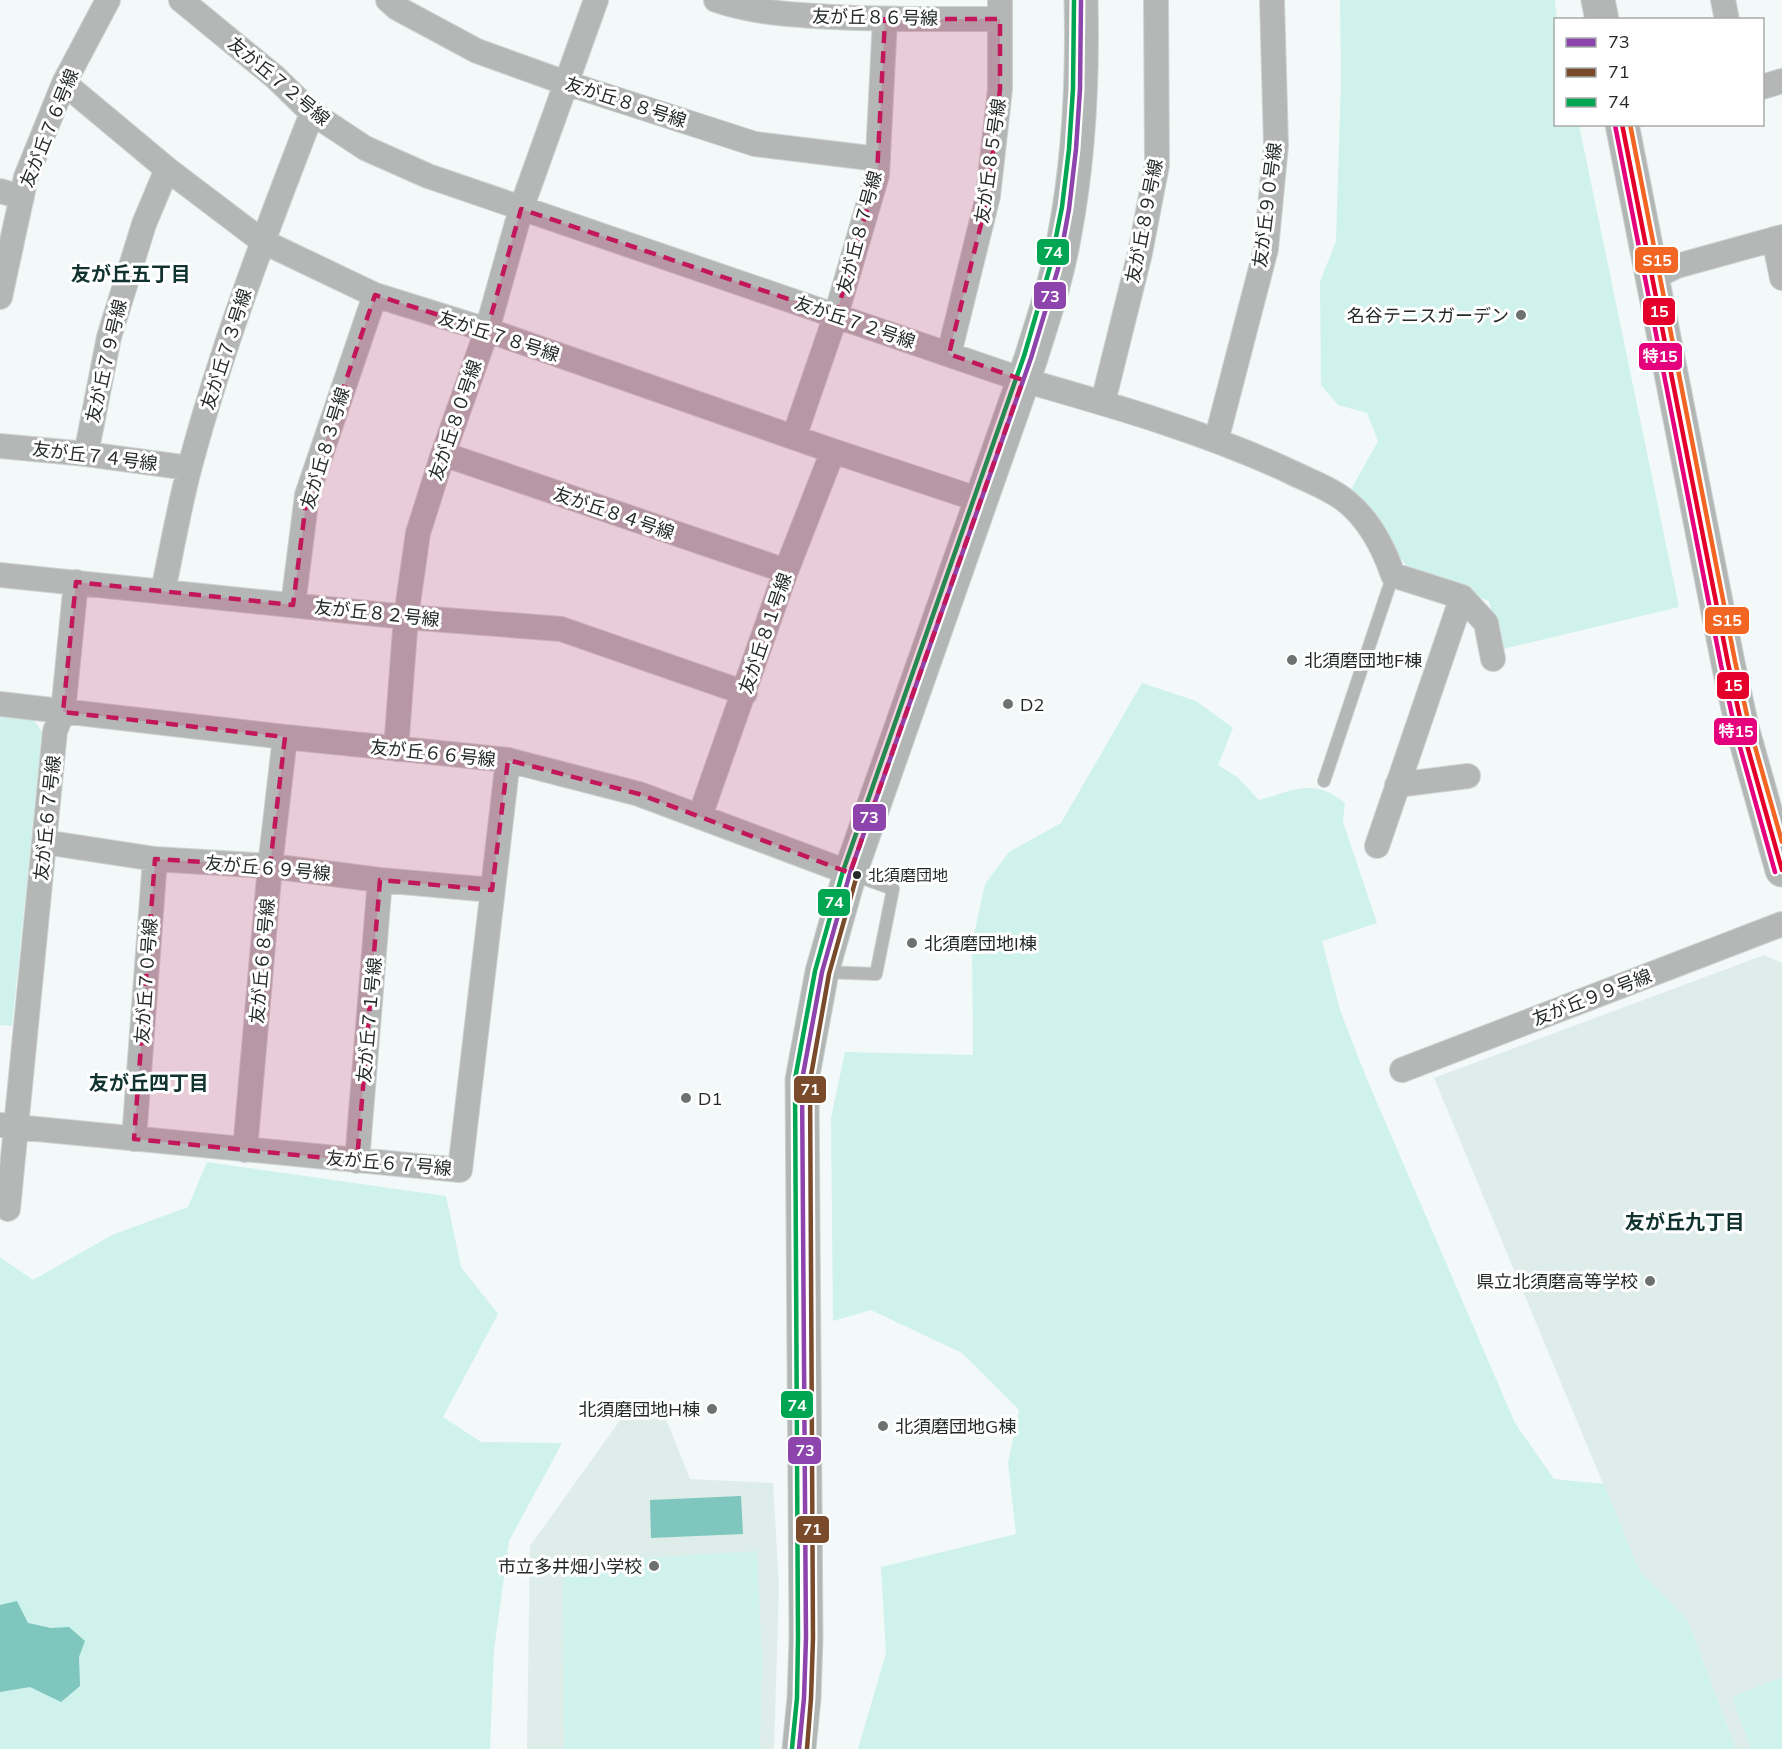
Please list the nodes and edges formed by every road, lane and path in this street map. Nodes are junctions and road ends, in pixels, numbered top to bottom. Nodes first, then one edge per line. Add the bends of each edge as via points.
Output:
1 (108, 0) edge
2 (181, 0) edge
3 (388, 0) edge
4 (596, 0) edge
5 (716, 0) edge
6 (1081, 0) edge
7 (1156, 0) edge
8 (1272, 0) edge
9 (1598, 0) edge
10 (1723, 0) edge
11 (1000, 9) edge
12 (1602, 18) edge
13 (1727, 18) edge
14 (885, 19) junction
15 (1782, 81) edge
16 (64, 83) junction
17 (566, 83) junction
18 (1764, 86) edge
19 (312, 113) junction
20 (1622, 126) edge
21 (878, 159) junction
22 (166, 169) junction
23 (11, 194) edge
24 (521, 209) junction
25 (1778, 238) edge
26 (262, 241) junction
27 (1652, 278) junction
28 (1782, 278) edge
29 (375, 295) junction
30 (0, 297) edge
31 (836, 315) junction
32 (487, 330) junction
33 (949, 354) junction
34 (1023, 380) junction
35 (1103, 402) junction
36 (794, 437) junction
37 (1216, 441) junction
38 (0, 446) edge
39 (832, 451) junction
40 (86, 454) junction
41 (442, 454) junction
42 (189, 468) junction
43 (980, 500) junction
44 (786, 572) junction
45 (0, 575) edge
46 (1393, 575) junction
47 (76, 582) junction
48 (163, 591) junction
49 (1462, 597) junction
50 (293, 605) junction
51 (406, 617) junction
52 (1493, 659) dead end
53 (745, 693) junction
54 (0, 704) edge
55 (63, 712) junction
56 (285, 737) junction
57 (396, 749) junction
58 (508, 760) junction
59 (1468, 776) dead end
60 (1324, 781) dead end
61 (1397, 785) junction
62 (700, 816) junction
63 (44, 842) junction
64 (1377, 846) dead end
65 (155, 859) junction
66 (270, 866) junction
67 (1782, 870) edge
68 (850, 873) junction
69 (380, 880) junction
70 (492, 890) junction
71 (1782, 924) edge
72 (822, 972) junction
73 (1402, 1070) dead end
74 (8, 1126) edge
75 (134, 1139) junction
76 (245, 1150) junction
77 (357, 1161) junction
78 (8, 1209) dead end
79 (799, 1749) edge

1 - 16 street, 友が丘７６号線
2 - 19 street, 友が丘７２号線 via 275,77
3 - 17 street, 友が丘８８号線 via 477,51
4 - 17 street, 友が丘８０号線
5 - 14 street, 友が丘８６号線 via 799,16
6 - 34 street via 1077,150 1064,239
7 - 35 street, 友が丘８９号線 via 1157,165
8 - 37 street, 友が丘９０号線 via 1276,145 1266,249
9 - 12 street
10 - 13 street
11 - 14 street, 友が丘８６号線
11 - 33 street, 友が丘８５号線 via 1000,89 988,196
14 - 21 street, 友が丘８７号線
15 - 18 street
16 - 22 street, 友が丘７８号線
16 - 23 street, 友が丘７６号線 via 26,177
17 - 21 street, 友が丘８８号線 via 755,144
17 - 24 street, 友が丘８０号線
19 - 24 street, 友が丘７２号線 via 365,148 428,176
19 - 26 street, 友が丘７３号線
20 - 27 street
21 - 31 street, 友が丘８７号線 via 877,175
22 - 26 street, 友が丘７８号線
22 - 40 street, 友が丘７９号線 via 144,224 109,337
23 - 30 street, 友が丘７６号線
24 - 31 street, 友が丘７２号線
24 - 32 street, 友が丘８０号線
25 - 27 street via 1677,266
25 - 28 street
26 - 29 street, 友が丘７８号線
26 - 42 street, 友が丘７３号線
27 - 67 street via 1740,720
29 - 32 street, 友が丘７８号線
29 - 50 street, 友が丘８３号線 via 307,495
31 - 33 street, 友が丘７２号線
31 - 36 street, 友が丘８７号線
32 - 36 street, 友が丘７８号線
32 - 41 street, 友が丘８０号線
33 - 34 street, 友が丘７２号線
34 - 35 street, 友が丘７２号線
34 - 43 street
35 - 37 street, 友が丘７２号線
36 - 39 street, 友が丘７８号線
37 - 46 street, 友が丘７２号線 via 1256,456 1347,502 1384,550
38 - 40 street, 友が丘７４号線
39 - 43 street, 友が丘７８号線
39 - 44 street, 友が丘８１号線
40 - 42 street, 友が丘７４号線
41 - 44 street, 友が丘８４号線
41 - 51 street, 友が丘８０号線 via 418,533
42 - 48 street, 友が丘７３号線
43 - 68 street
44 - 53 street, 友が丘８１号線
45 - 47 street, 友が丘８２号線
46 - 49 street
46 - 60 lane
47 - 48 street, 友が丘８２号線
47 - 55 street, 友が丘６７号線
48 - 50 street, 友が丘８２号線
49 - 52 street via 1486,623
49 - 61 street
50 - 51 street, 友が丘８２号線
51 - 53 street, 友が丘８２号線 via 561,629
51 - 57 street, 友が丘８０号線
53 - 62 street, 友が丘８１号線
54 - 55 street, 友が丘６６号線
55 - 56 street, 友が丘６６号線
55 - 63 street, 友が丘６７号線 via 55,730
56 - 57 street, 友が丘６６号線
56 - 66 street, 友が丘６８号線
57 - 58 street, 友が丘６６号線
58 - 62 street, 友が丘６６号線 via 639,794
58 - 70 street, 友が丘６７号線
59 - 61 street
61 - 64 street
62 - 68 street, 友が丘６６号線
63 - 65 street, 友が丘６９号線
63 - 74 street, 友が丘６７号線
65 - 66 street, 友が丘６９号線
65 - 75 street, 友が丘７０号線
66 - 69 street, 友が丘６９号線
66 - 76 street, 友が丘６８号線
68 - 72 street
68 - 72 lane via 893,889 876,974
69 - 70 street, 友が丘６９号線
69 - 77 street, 友が丘７１号線
70 - 77 street, 友が丘６７号線 via 460,1170
71 - 73 street, 友が丘９９号線
72 - 79 street via 802,1080 806,1638
74 - 75 street, 友が丘６７号線
74 - 78 street, 友が丘６７号線
75 - 76 street, 友が丘６７号線
76 - 77 street, 友が丘６７号線

